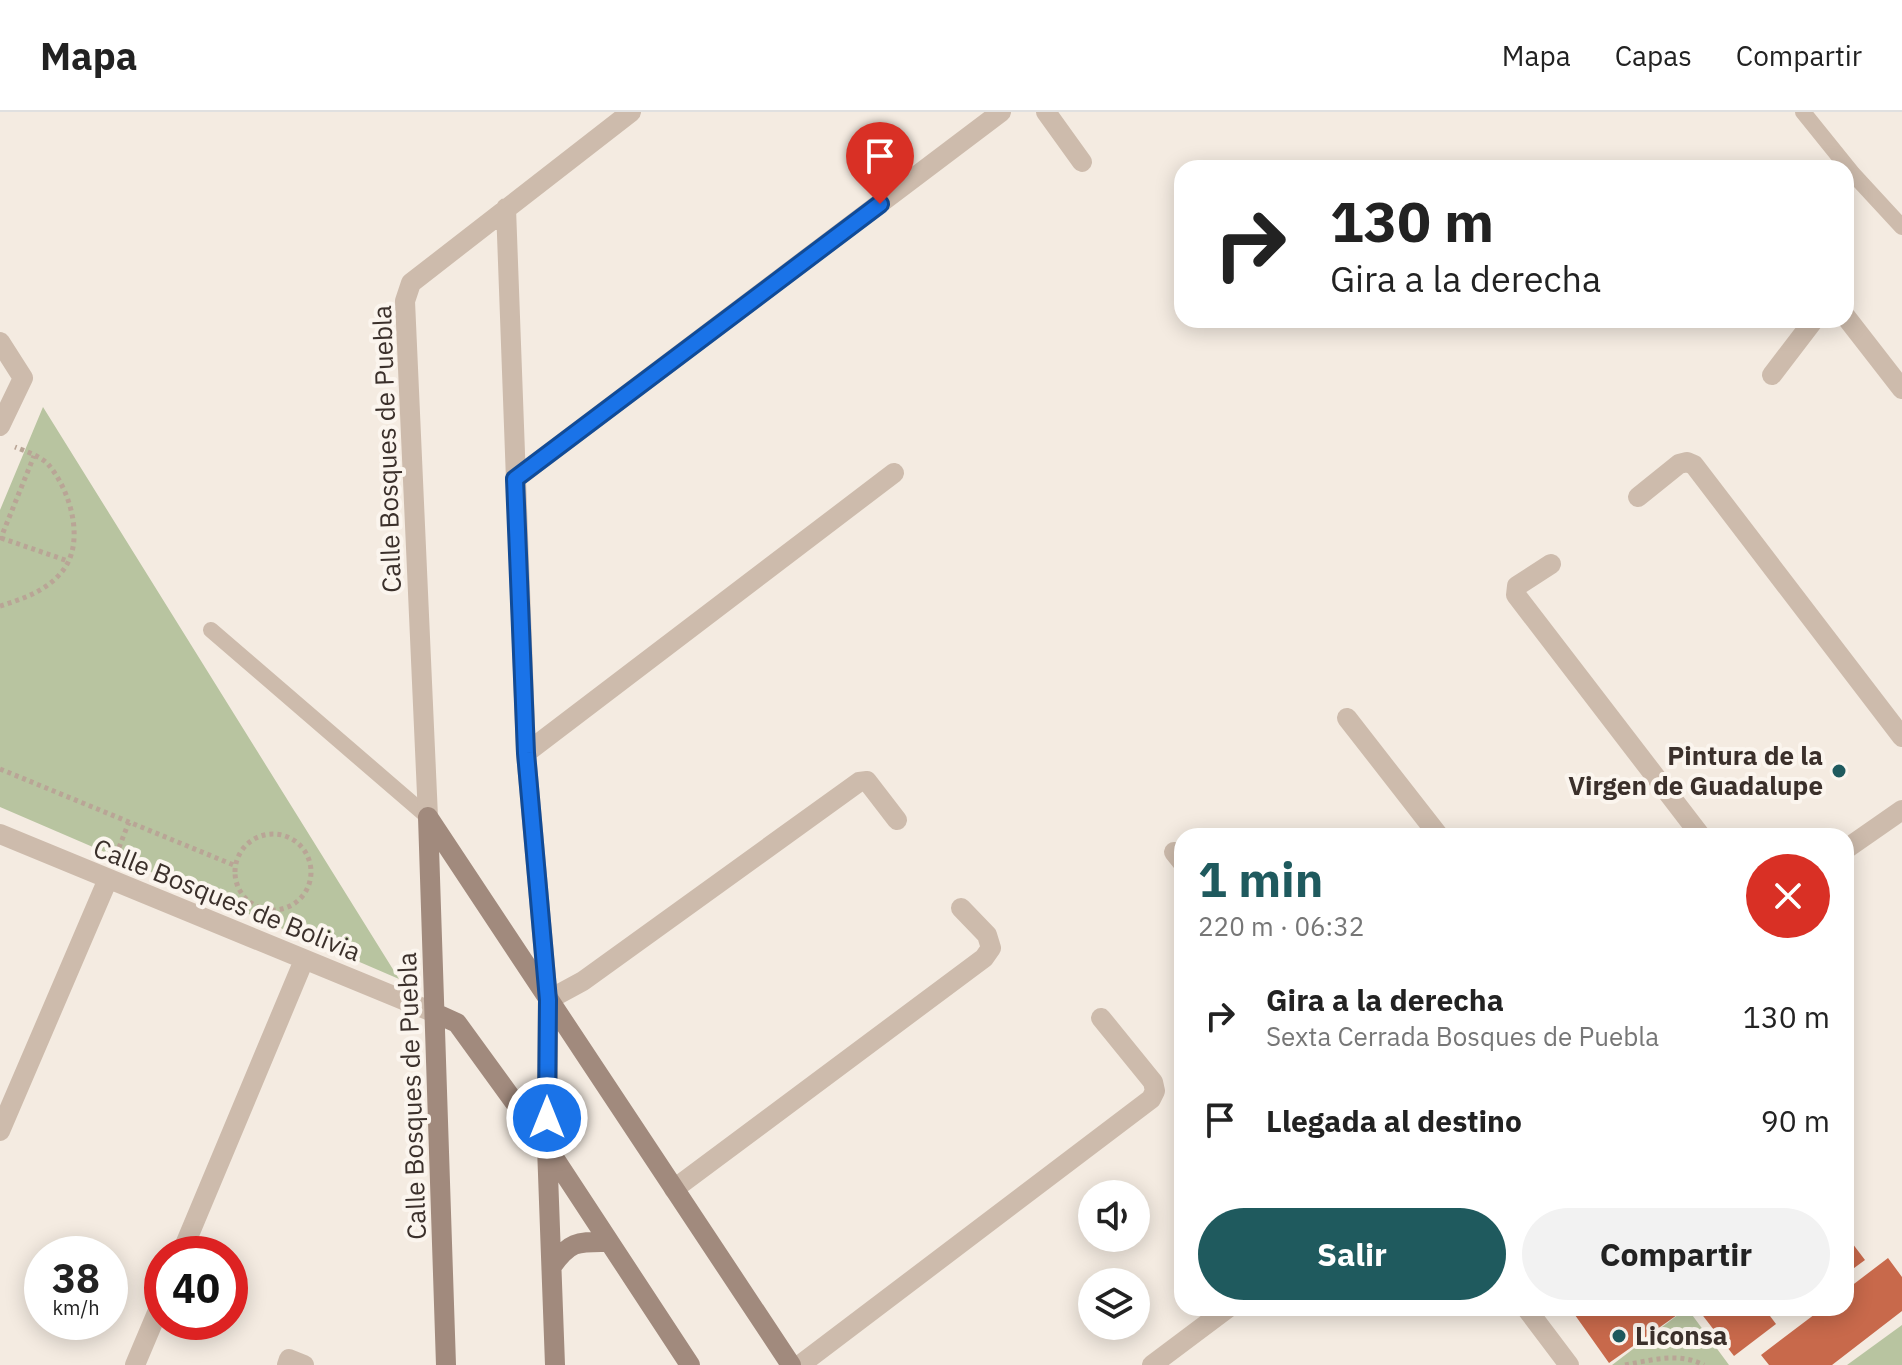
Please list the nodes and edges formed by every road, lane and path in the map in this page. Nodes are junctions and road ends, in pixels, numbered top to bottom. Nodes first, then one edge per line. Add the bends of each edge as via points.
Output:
1 (631, 112) edge
2 (1001, 112) edge
3 (1046, 112) edge
4 (1803, 112) edge
5 (1842, 160) edge
6 (1082, 162) dead end
7 (1854, 175) edge
8 (506, 208) junction
9 (1902, 227) edge
10 (1854, 327) edge
11 (1808, 328) edge
12 (0, 342) edge
13 (1772, 375) dead end
14 (1902, 389) edge
15 (0, 426) edge
16 (11, 445) dead end
17 (34, 456) junction
18 (894, 473) dead end
19 (515, 479) junction
20 (1638, 497) dead end
21 (0, 539) edge
22 (68, 561) junction
23 (1551, 564) dead end
24 (0, 606) edge
25 (211, 630) dead end
26 (1347, 718) dead end
27 (1902, 737) edge
28 (526, 753) junction
29 (0, 769) edge
30 (1902, 810) edge
31 (428, 817) junction
32 (897, 820) dead end
33 (129, 822) junction
34 (1433, 828) edge
35 (1695, 828) edge
36 (0, 834) edge
37 (1854, 843) edge
38 (236, 866) junction
39 (108, 879) junction
40 (961, 908) dead end
41 (304, 960) junction
42 (548, 1000) junction
43 (435, 1013) junction
44 (1101, 1018) dead end
45 (0, 1131) edge
46 (547, 1147) junction
47 (674, 1189) junction
48 (189, 1236) edge
49 (609, 1242) junction
50 (552, 1266) junction
51 (1217, 1316) edge
52 (1532, 1316) edge
53 (146, 1340) edge
54 (135, 1365) edge
55 (287, 1365) edge
56 (304, 1365) edge
57 (446, 1365) edge
58 (555, 1365) edge
59 (690, 1365) edge
60 (791, 1365) edge
61 (800, 1365) edge
62 (1152, 1365) edge
63 (1569, 1365) edge
64 (1625, 1365) edge
65 (1704, 1365) edge

1 - 8 street, Calle Bosques de Puebla
2 - 19 street
3 - 6 street
4 - 5 lane
7 - 9 lane
8 - 19 street
8 - 31 street, Calle Bosques de Puebla via 411,283 405,301
10 - 14 street
11 - 13 street
12 - 15 street via 23,378
16 - 17 path
17 - 21 path
17 - 22 path via 46,461 63,486 73,518 74,549
18 - 28 street
19 - 28 street
20 - 27 street via 1679,464 1694,465
21 - 22 path
22 - 24 path via 62,574 34,595
23 - 35 street via 1517,586 1516,595
25 - 31 lane
26 - 34 street
28 - 42 street
29 - 33 path
30 - 37 street
31 - 42 street
31 - 43 street, Calle Bosques de Puebla
32 - 42 street via 867,781 859,782 583,981
33 - 38 path
33 - 39 path
36 - 39 street, Calle Bosques de Bolivia
38 - 38 path via 240,890 268,910 280,910 301,898 311,875 304,850 283,836 258,837 247,844
39 - 41 street, Calle Bosques de Bolivia
39 - 45 street
40 - 47 street via 987,935 991,948 984,958
41 - 43 street, Calle Bosques de Bolivia
41 - 48 street
42 - 46 street
42 - 47 street
43 - 46 street via 457,1023
43 - 57 street, Calle Bosques de Puebla
44 - 61 street via 1153,1082 1151,1099
46 - 49 street
46 - 50 street
47 - 60 street
49 - 50 street via 582,1242 564,1249
49 - 59 street
50 - 58 street
51 - 62 street
52 - 63 street
53 - 54 street
55 - 56 street via 289,1359
64 - 65 path via 1664,1357

